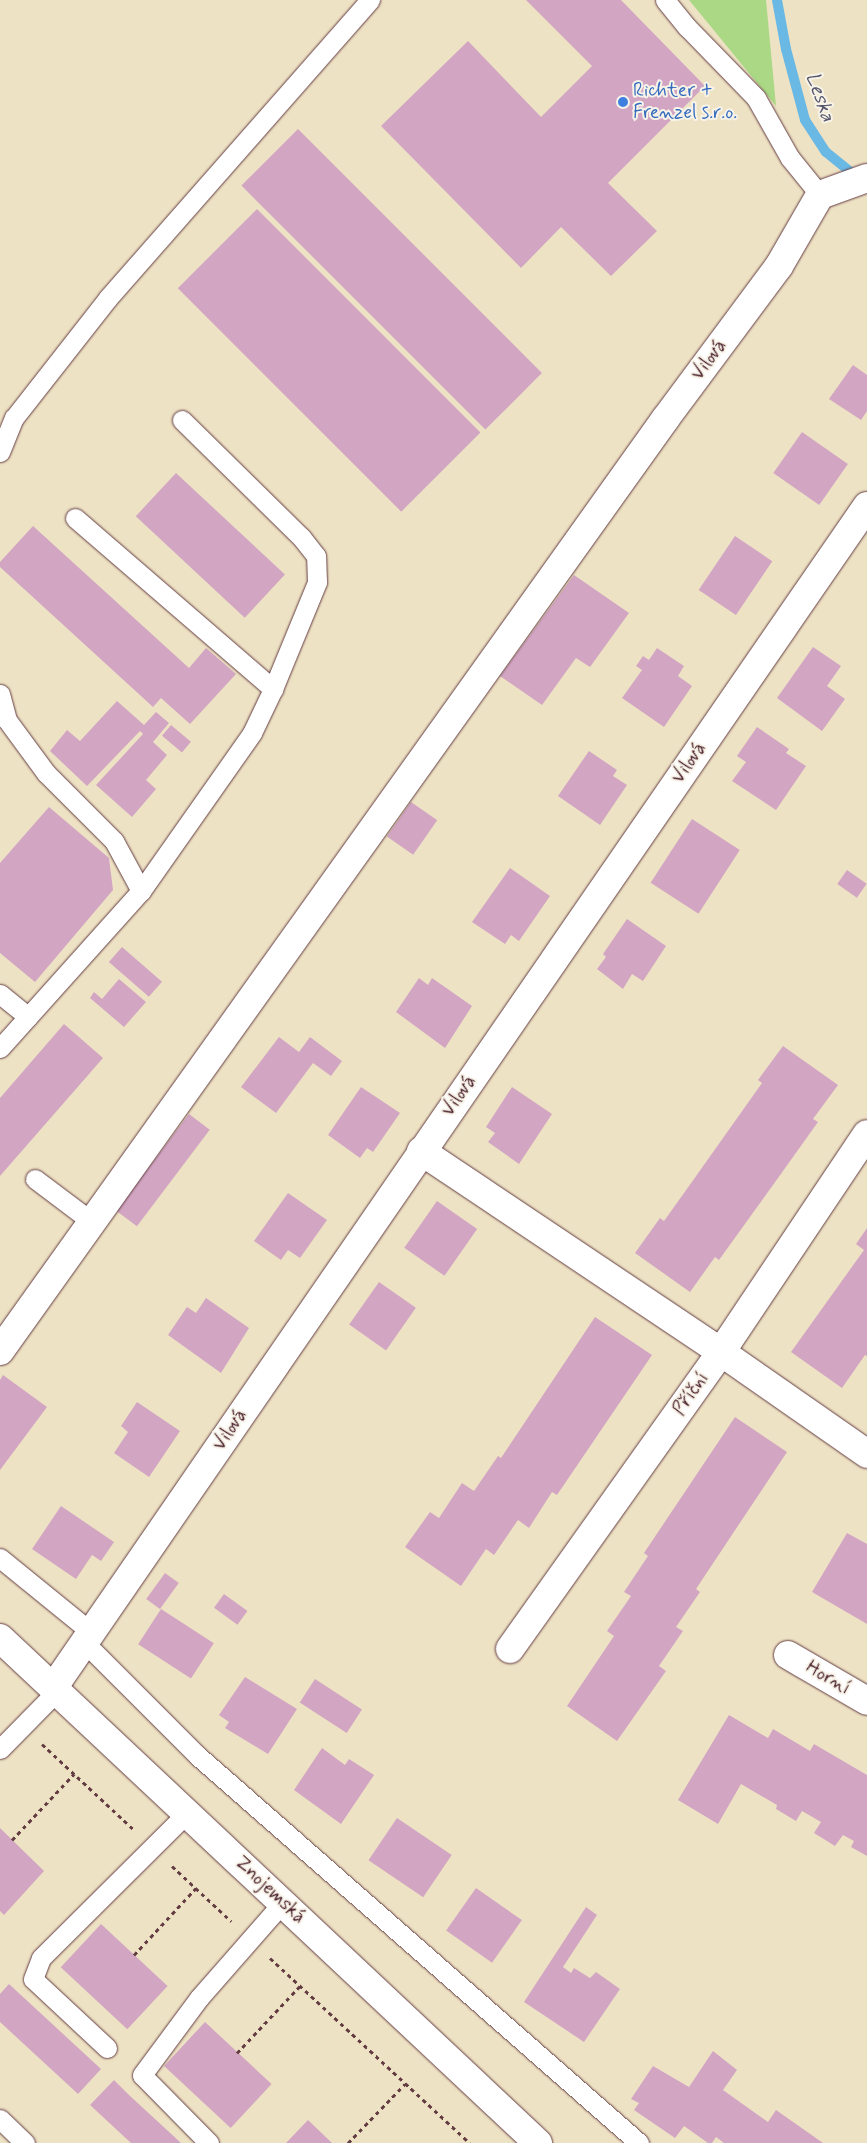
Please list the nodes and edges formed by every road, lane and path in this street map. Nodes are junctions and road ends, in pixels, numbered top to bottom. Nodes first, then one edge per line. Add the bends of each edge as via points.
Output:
1 (370, 0) edge
2 (665, 0) edge
3 (867, 178) edge
4 (828, 192) junction
5 (182, 420) dead end
6 (0, 452) edge
7 (867, 506) edge
8 (75, 518) dead end
9 (273, 689) junction
10 (0, 694) edge
11 (141, 890) junction
12 (0, 994) edge
13 (28, 1017) junction
14 (0, 1048) edge
15 (867, 1134) edge
16 (421, 1152) junction
17 (35, 1179) dead end
18 (92, 1222) junction
19 (0, 1351) edge
20 (721, 1352) junction
21 (867, 1454) edge
22 (0, 1558) edge
23 (88, 1637) junction
24 (0, 1638) edge
25 (510, 1649) dead end
26 (788, 1655) dead end
27 (55, 1690) junction
28 (867, 1701) edge
29 (0, 1749) edge
30 (74, 1774) dead end
31 (187, 1813) junction
32 (12, 1840) dead end
33 (196, 1888) dead end
34 (283, 1902) junction
35 (134, 1955) dead end
36 (300, 1986) dead end
37 (106, 2048) dead end
38 (237, 2052) dead end
39 (405, 2084) dead end
40 (0, 2119) edge
41 (25, 2143) edge
42 (209, 2143) edge
43 (348, 2143) edge
44 (538, 2143) edge
45 (638, 2143) edge

1 - 6 lane via 108,298 14,418
2 - 4 lane via 756,98 790,158
3 - 4 street
4 - 18 street, Vilová via 779,266 660,426
5 - 9 lane via 301,537 316,556 317,582
7 - 16 street, Vilová
8 - 9 lane
9 - 11 lane via 252,733
10 - 11 lane via 7,720 46,773 114,840
11 - 13 lane
12 - 13 lane
13 - 14 lane
15 - 20 street, Příční
16 - 20 street
16 - 23 street, Vilová
17 - 18 lane
18 - 19 street, Vilová
20 - 21 street
20 - 25 street, Příční
22 - 23 lane
23 - 27 street, Vilová
23 - 45 lane via 198,1756
24 - 27 street, Znojemská
26 - 28 street, Horní
27 - 29 lane
27 - 31 street, Znojemská
30 - 32 path
31 - 34 street, Znojemská
31 - 37 lane via 41,1958 33,1979
33 - 35 path
34 - 42 lane via 199,1998 142,2075
34 - 44 street, Znojemská
36 - 38 path
39 - 43 path
40 - 41 lane

